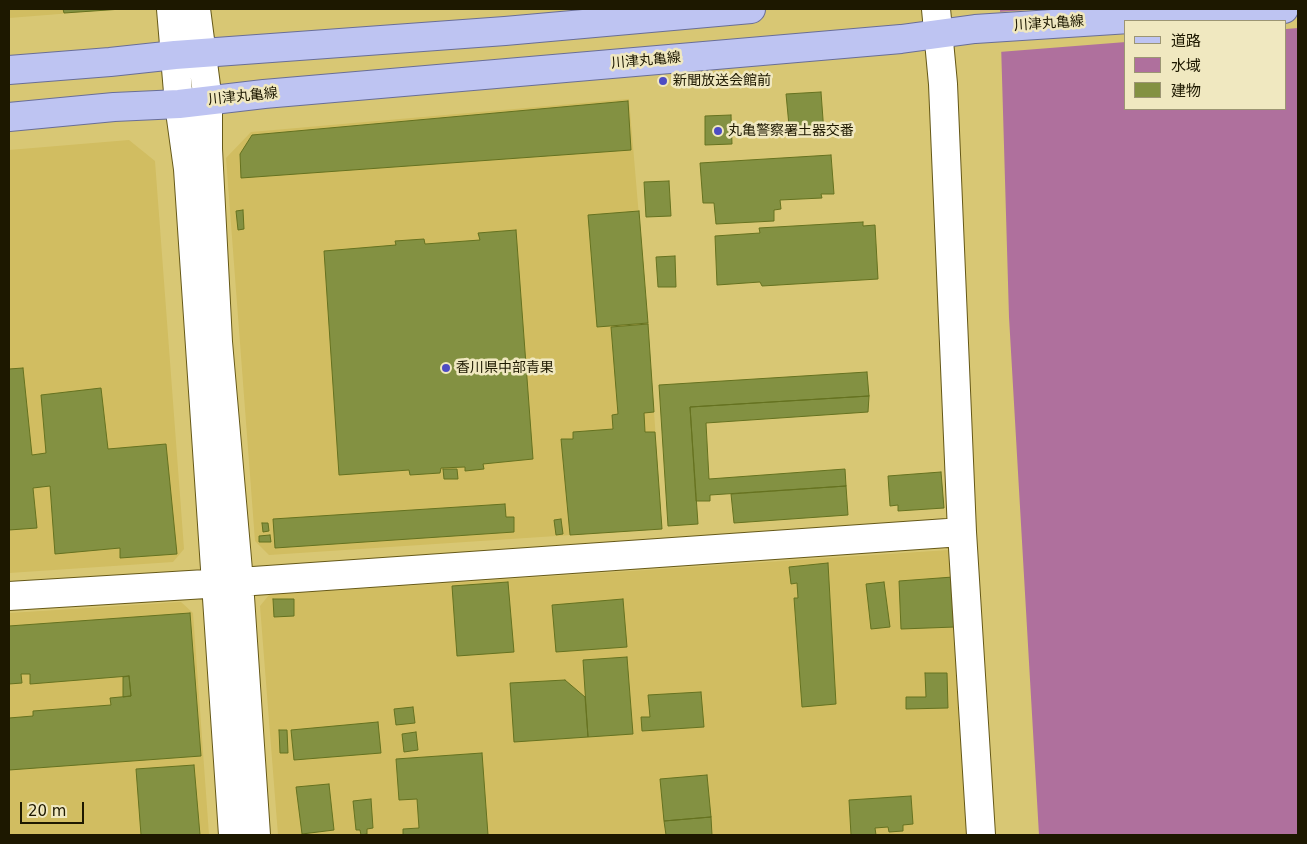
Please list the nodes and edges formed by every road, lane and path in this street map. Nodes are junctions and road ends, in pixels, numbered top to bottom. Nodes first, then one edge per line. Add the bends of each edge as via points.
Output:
1 (171, 9) edge
2 (196, 9) edge
3 (751, 9) edge
4 (1284, 9) edge
5 (937, 21) edge
6 (202, 53) junction
7 (175, 55) junction
8 (9, 70) edge
9 (208, 101) junction
10 (179, 104) junction
11 (9, 117) edge
12 (962, 532) junction
13 (228, 582) junction
14 (9, 596) edge
15 (233, 835) edge
16 (256, 835) edge
17 (981, 835) edge

1 - 7 street
2 - 6 street
3 - 6 main road via 496,32
4 - 5 main road, 川津丸亀線 via 975,29
5 - 9 main road, 川津丸亀線 via 901,40
5 - 12 street via 943,84
6 - 7 main road
6 - 9 street
7 - 8 main road
7 - 10 street
9 - 10 main road, 川津丸亀線
9 - 13 street
10 - 11 main road, 川津丸亀線
10 - 13 street
12 - 13 street
12 - 17 street
13 - 14 street
13 - 15 street
13 - 16 street

